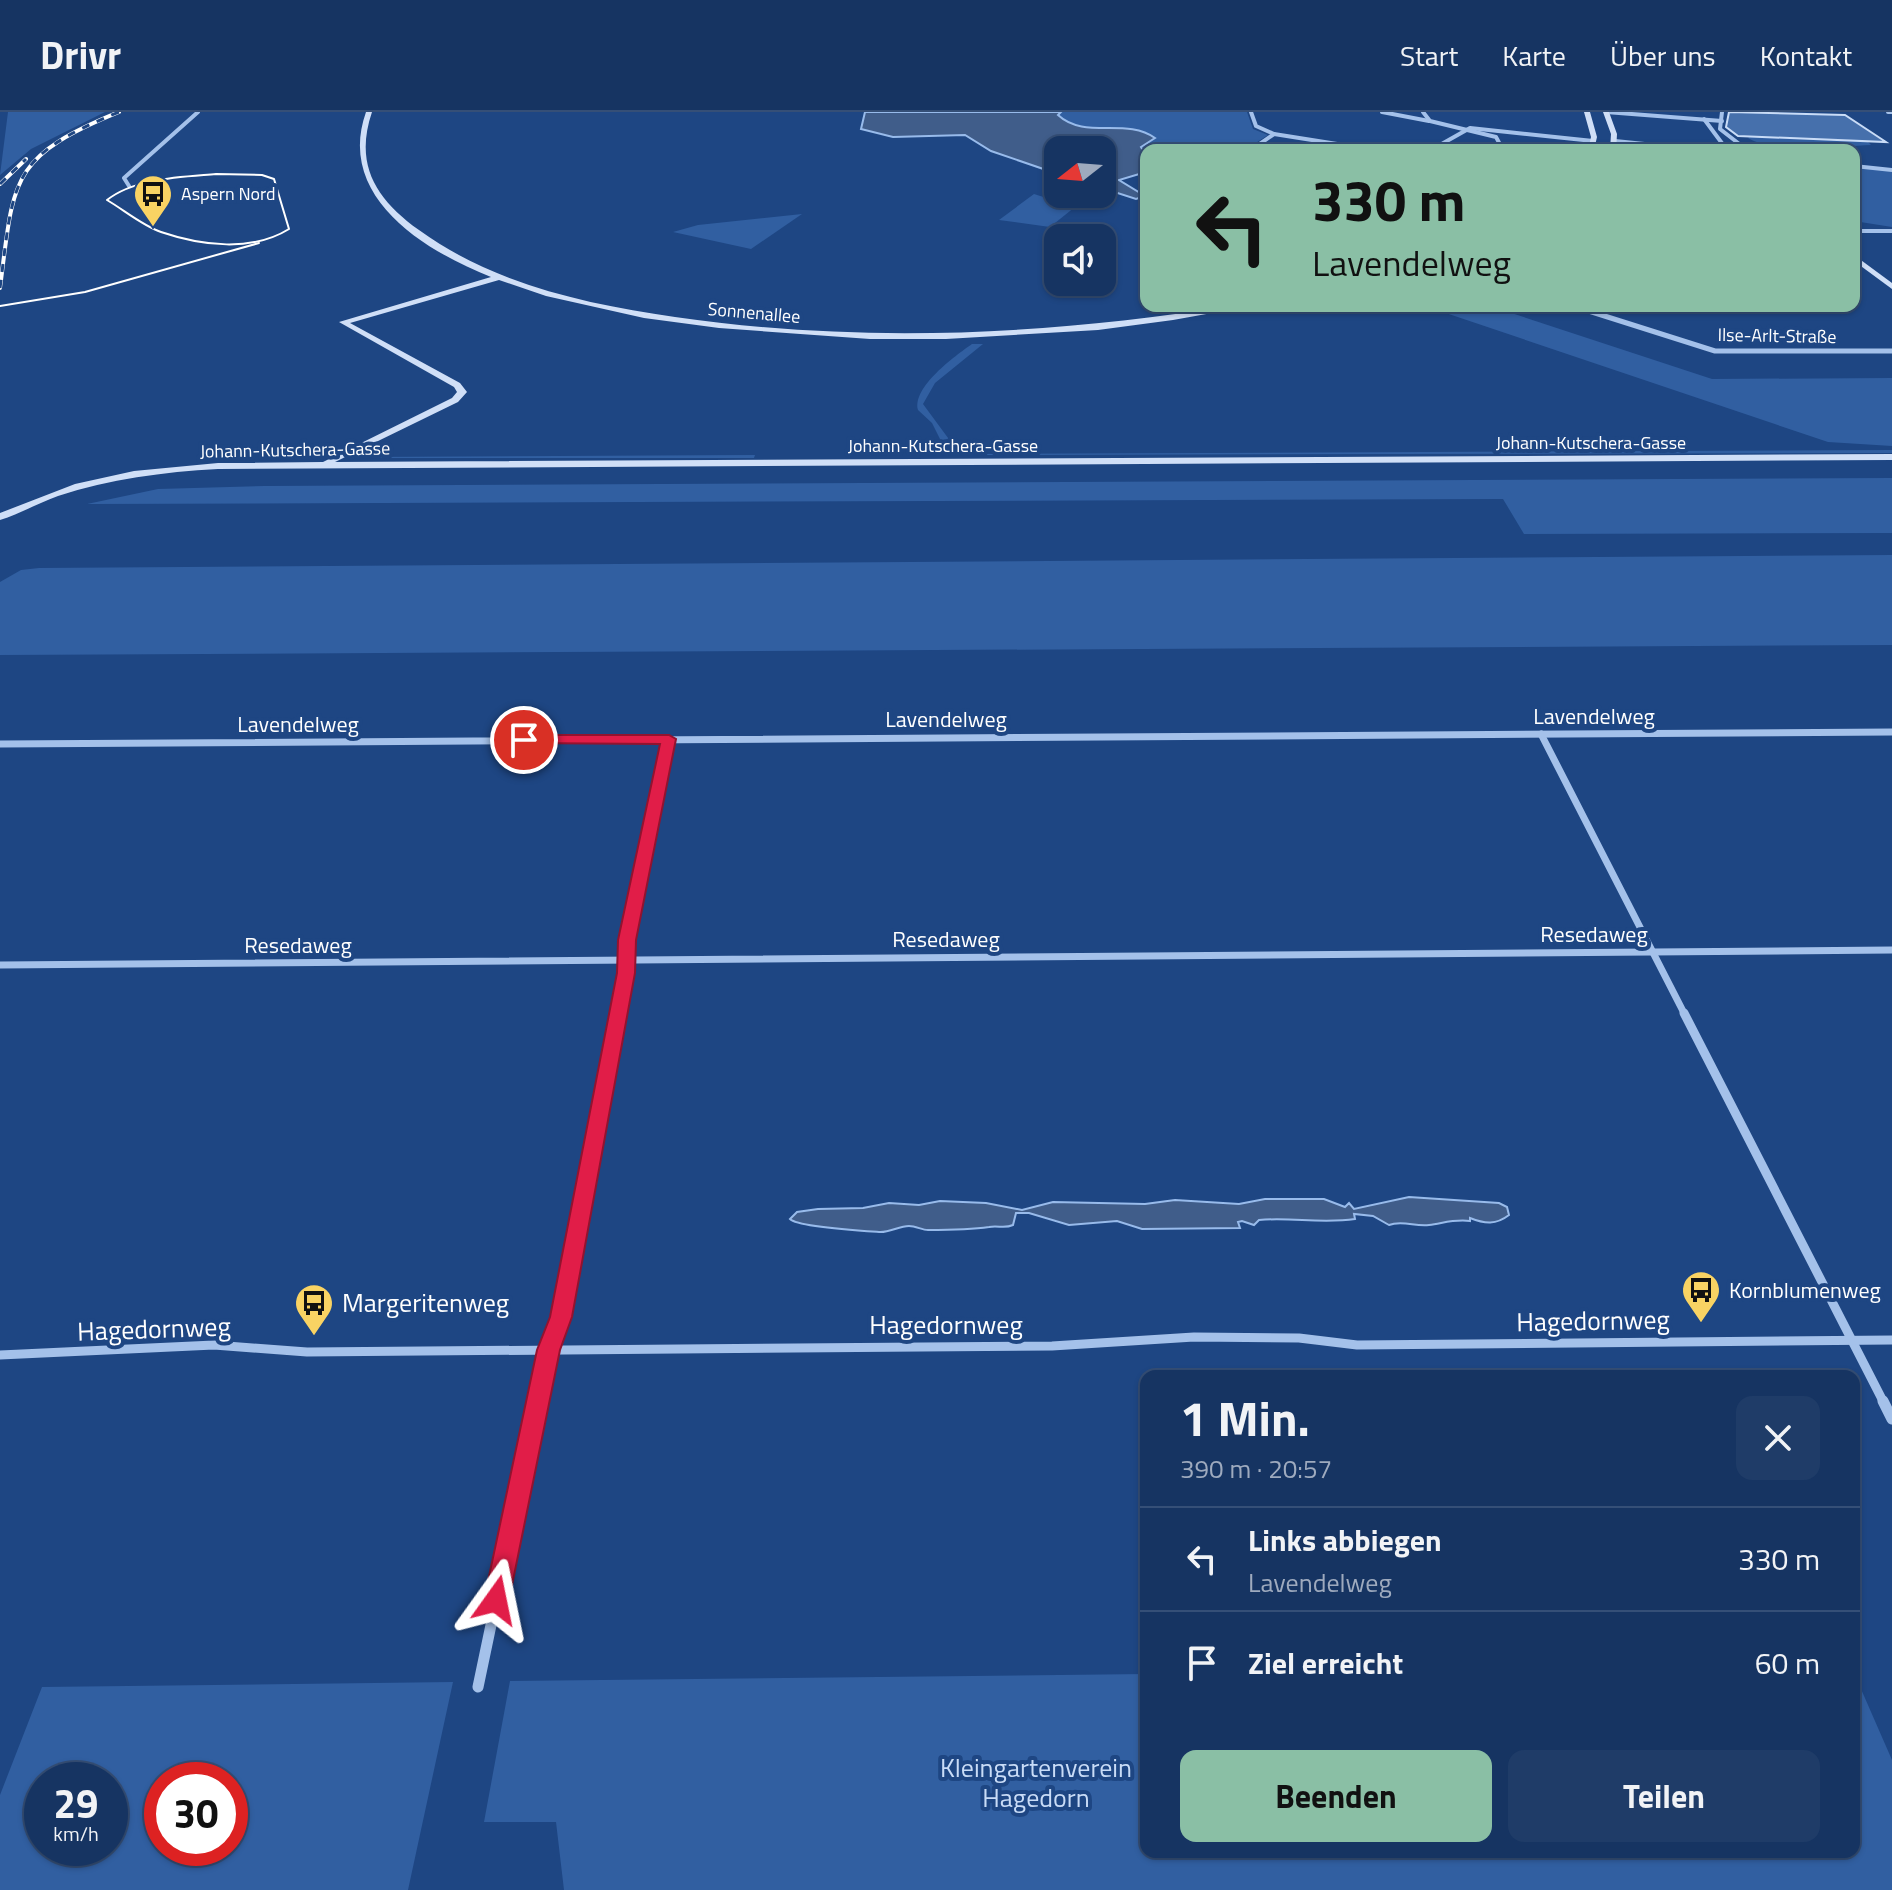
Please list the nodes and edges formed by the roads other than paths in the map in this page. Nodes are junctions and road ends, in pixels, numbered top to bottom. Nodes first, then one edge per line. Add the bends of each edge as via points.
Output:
1 (198, 112) edge
2 (369, 112) edge
3 (1251, 112) edge
4 (1382, 112) edge
5 (1423, 112) edge
6 (1587, 112) edge
7 (1606, 112) edge
8 (1722, 112) edge
9 (1704, 119) junction
10 (1430, 121) junction
11 (1722, 121) junction
12 (1466, 130) junction
13 (1274, 134) junction
14 (1593, 141) junction
15 (1260, 144) edge
16 (1337, 144) edge
17 (1440, 144) edge
18 (1500, 144) edge
19 (1592, 144) edge
20 (1614, 144) edge
21 (1723, 144) edge
22 (1739, 144) edge
23 (1860, 167) edge
24 (1892, 170) edge
25 (129, 186) dead end
26 (1860, 231) edge
27 (1892, 231) edge
28 (1860, 262) edge
29 (499, 277) junction
30 (1891, 285) edge
31 (1204, 312) edge
32 (1592, 312) edge
33 (1892, 351) edge
34 (1892, 457) edge
35 (324, 465) junction
36 (1, 516) edge
37 (1892, 732) edge
38 (1541, 734) junction
39 (669, 739) junction
40 (0, 744) edge
41 (1892, 950) edge
42 (1651, 951) junction
43 (627, 959) junction
44 (0, 965) edge
45 (1851, 1340) junction
46 (1892, 1340) edge
47 (549, 1350) junction
48 (0, 1355) edge
49 (1892, 1419) edge
50 (478, 1687) dead end

1 - 25 street via 124,178
2 - 29 street, Sonnenallee via 361,162 379,199 425,239
3 - 13 street via 1258,128
4 - 10 street
5 - 10 street
6 - 14 street
7 - 9 street
7 - 20 street
8 - 11 street
9 - 11 street
9 - 21 street
10 - 12 street
11 - 22 street via 1720,129
12 - 14 street
12 - 17 street
12 - 18 street via 1496,137
13 - 15 street
13 - 16 street
14 - 19 street
23 - 24 street
26 - 27 street
28 - 30 street
29 - 31 street, Sonnenallee via 624,311 721,327 820,335 1045,330
29 - 35 street via 343,322 462,392
32 - 33 street, Ilse-Arlt-Straße via 1715,351
34 - 35 street, Johann-Kutschera-Gasse
35 - 36 street, Johann-Kutschera-Gasse via 179,467 137,473 42,498
37 - 38 street, Lavendelweg
38 - 39 street, Lavendelweg
38 - 42 street
39 - 40 street, Lavendelweg
39 - 43 street
41 - 42 street, Resedaweg
42 - 43 street, Resedaweg
42 - 45 street
43 - 44 street, Resedaweg
43 - 47 street via 561,1317
45 - 46 street, Hagedornweg
45 - 47 street, Hagedornweg via 1357,1345 1323,1338 1199,1337 1052,1346
45 - 49 street
47 - 48 street, Hagedornweg via 283,1352 214,1345
47 - 50 street

